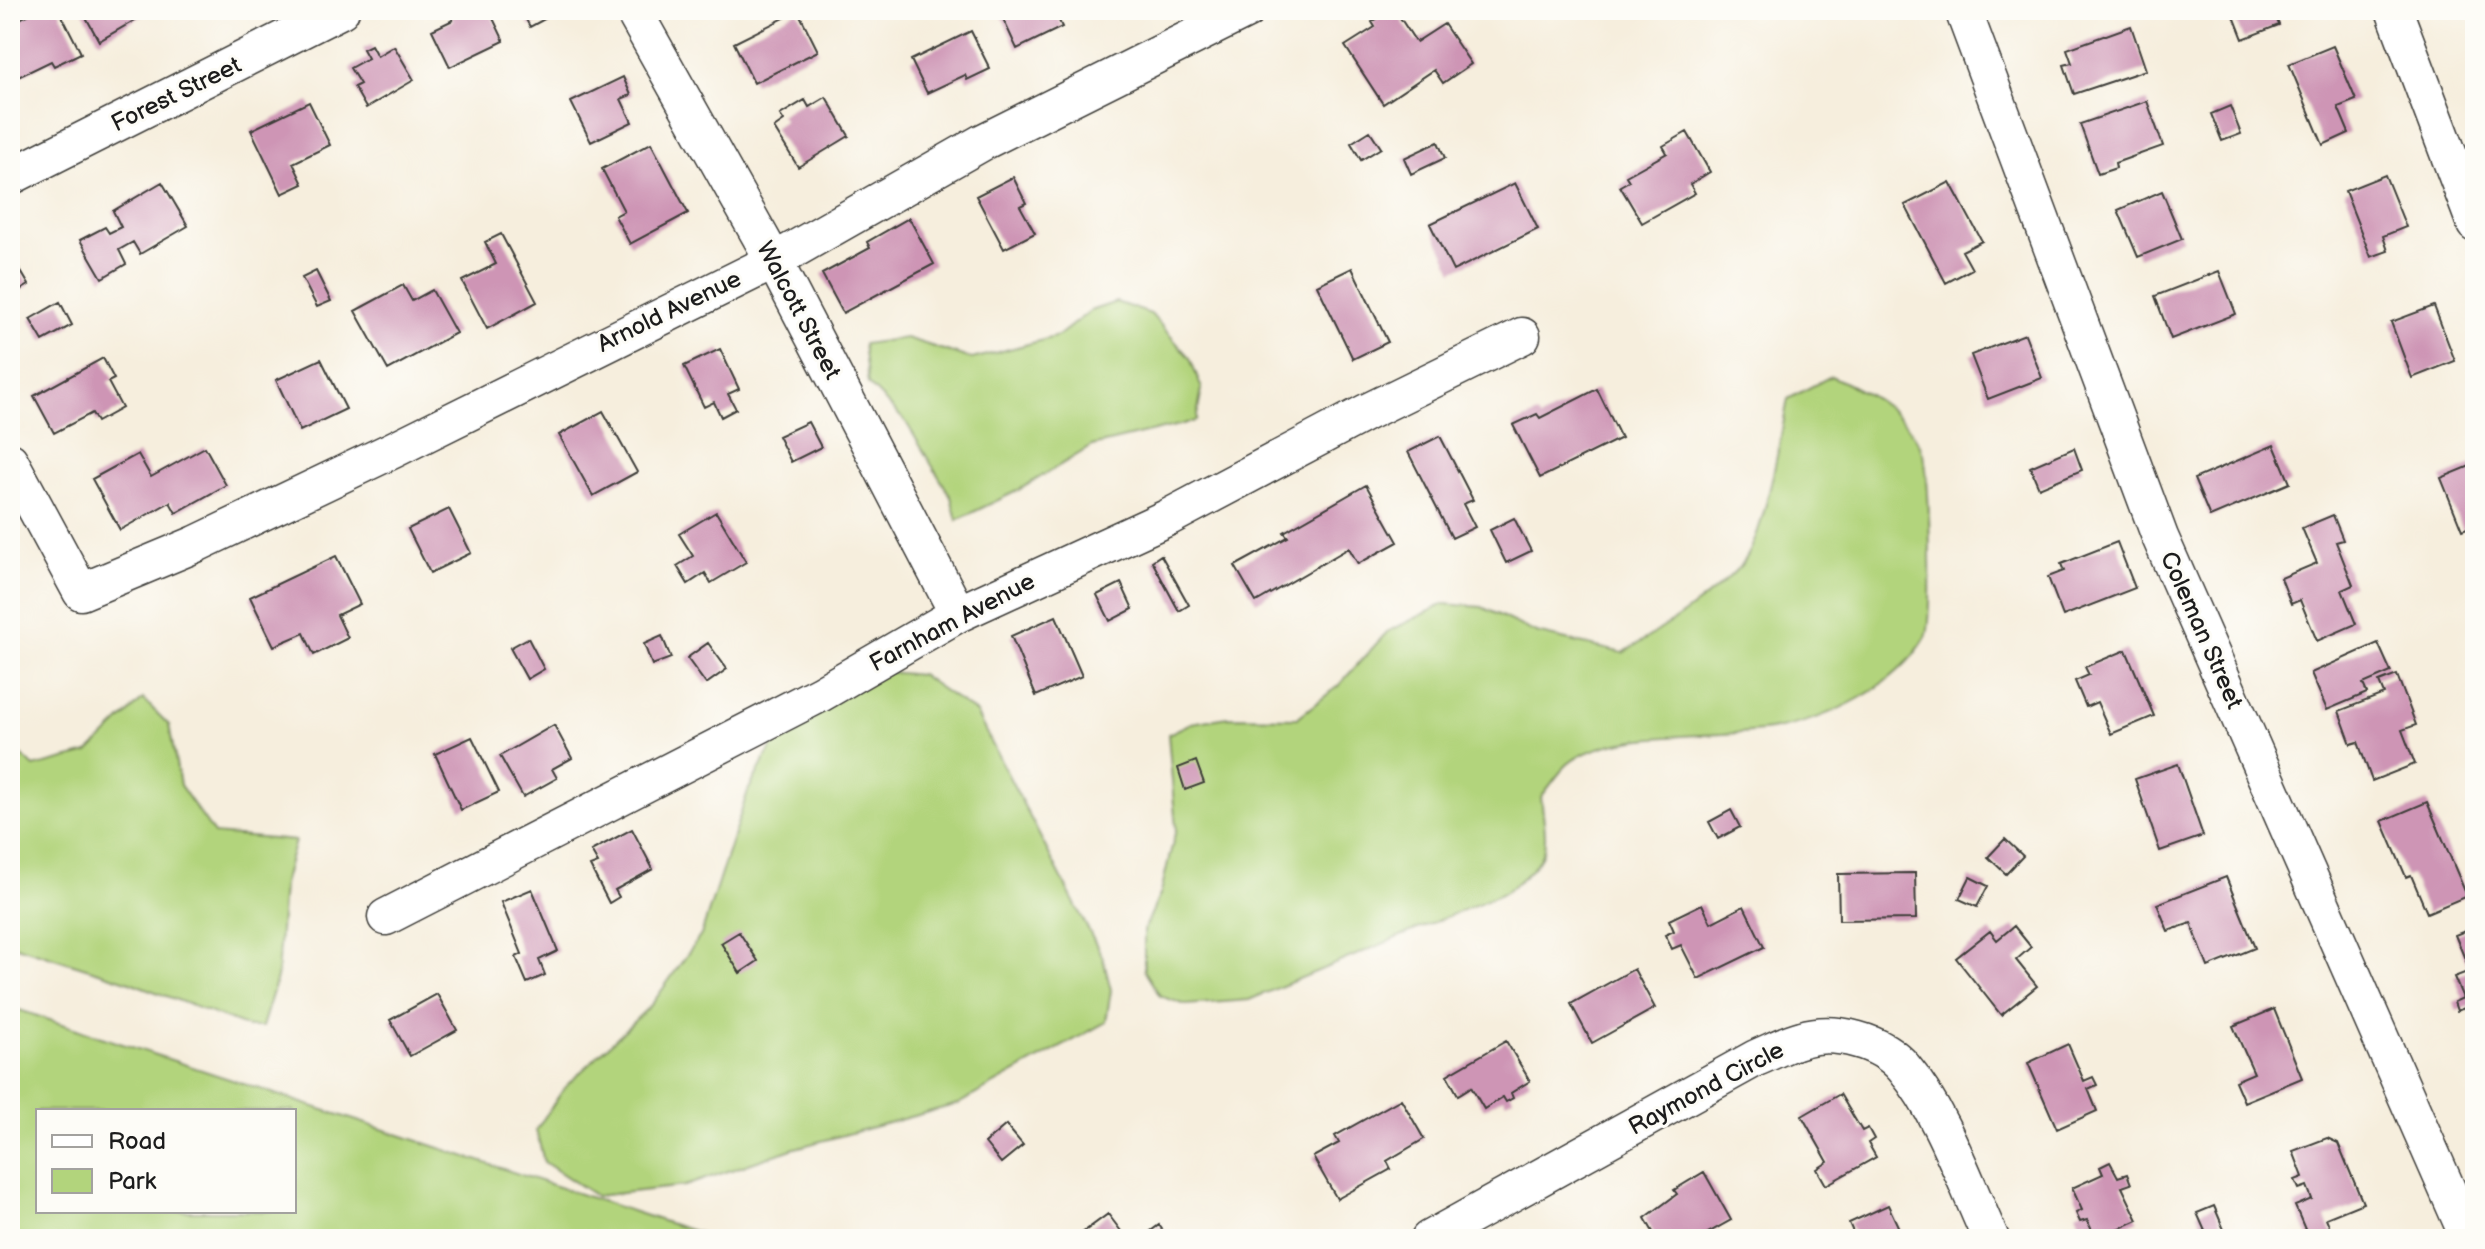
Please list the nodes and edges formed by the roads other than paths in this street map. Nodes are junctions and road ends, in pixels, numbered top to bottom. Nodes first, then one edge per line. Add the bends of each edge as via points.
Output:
1 (341, 10) edge
2 (633, 10) edge
3 (1247, 10) edge
4 (1963, 10) edge
5 (2394, 10) edge
6 (10, 177) edge
7 (2475, 224) edge
8 (774, 261) junction
9 (1522, 336) dead end
10 (10, 461) edge
11 (958, 614) junction
12 (386, 917) dead end
13 (1429, 1239) edge
14 (1991, 1239) edge
15 (2469, 1239) edge

1 - 6 street, Forest Street
2 - 8 street, Walcott Street
3 - 8 street, Arnold Avenue via 983,142
4 - 15 street, Coleman Street via 2160,537
5 - 7 street
8 - 10 street, Arnold Avenue via 393,450 81,592
8 - 11 street, Walcott Street
9 - 11 street, Farnham Avenue via 1169,517
11 - 12 street, Farnham Avenue via 820,694
13 - 14 street, Raymond Circle via 1756,1058 1803,1038 1837,1035 1871,1044 1902,1065 1925,1098

